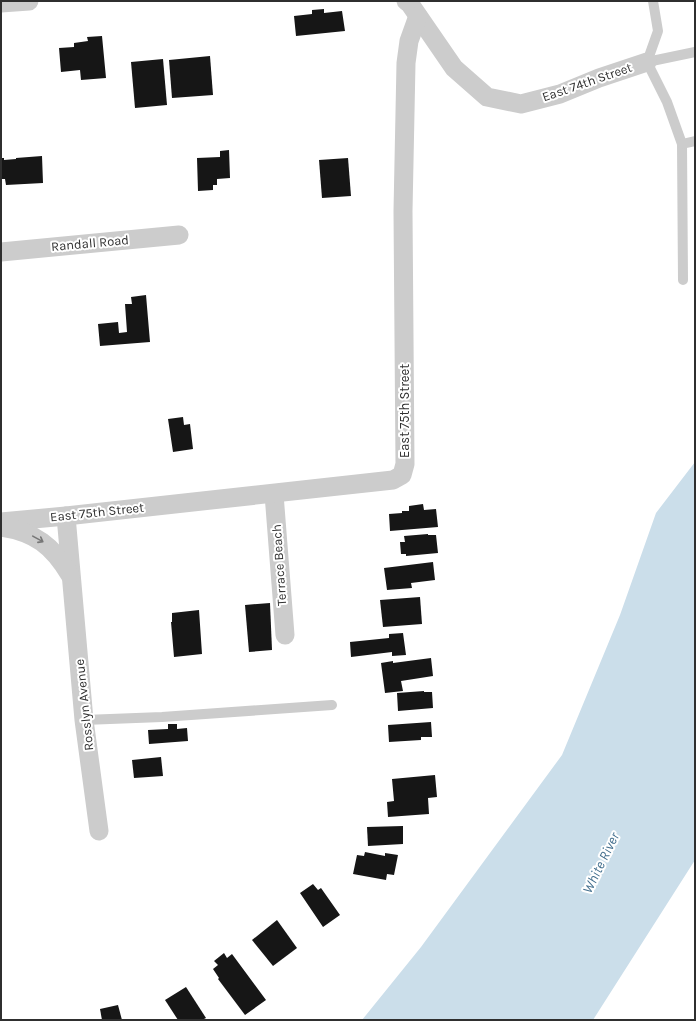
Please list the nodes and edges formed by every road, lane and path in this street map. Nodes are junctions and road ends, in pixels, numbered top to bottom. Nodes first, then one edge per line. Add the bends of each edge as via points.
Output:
1 (29, 1) edge
2 (653, 1) edge
3 (1, 3) edge
4 (412, 8) edge
5 (695, 52) edge
6 (647, 62) junction
7 (695, 141) edge
8 (682, 144) junction
9 (179, 235) dead end
10 (1, 252) edge
11 (683, 280) dead end
12 (274, 494) junction
13 (66, 516) junction
14 (1, 522) edge
15 (1, 526) edge
16 (72, 579) junction
17 (284, 635) dead end
18 (332, 705) dead end
19 (84, 720) junction
20 (99, 831) dead end

1 - 3 street
2 - 6 lane via 658,31
4 - 6 street, East 74th Street via 454,68 487,97 521,104 560,94
4 - 12 street, East 75th Street via 406,63 402,211 405,464 402,475 392,480
5 - 6 lane
6 - 8 lane via 667,102
7 - 8 lane
8 - 11 lane
9 - 10 street, Randall Road
12 - 13 street, East 75th Street
12 - 17 street, Terrace Beach
13 - 14 street, East 75th Street
13 - 16 street, Rosslyn Avenue
15 -> 16 street, Rosslyn Avenue via 42,541 61,560
16 - 19 street, Rosslyn Avenue
18 - 19 lane
19 - 20 street, Rosslyn Avenue

